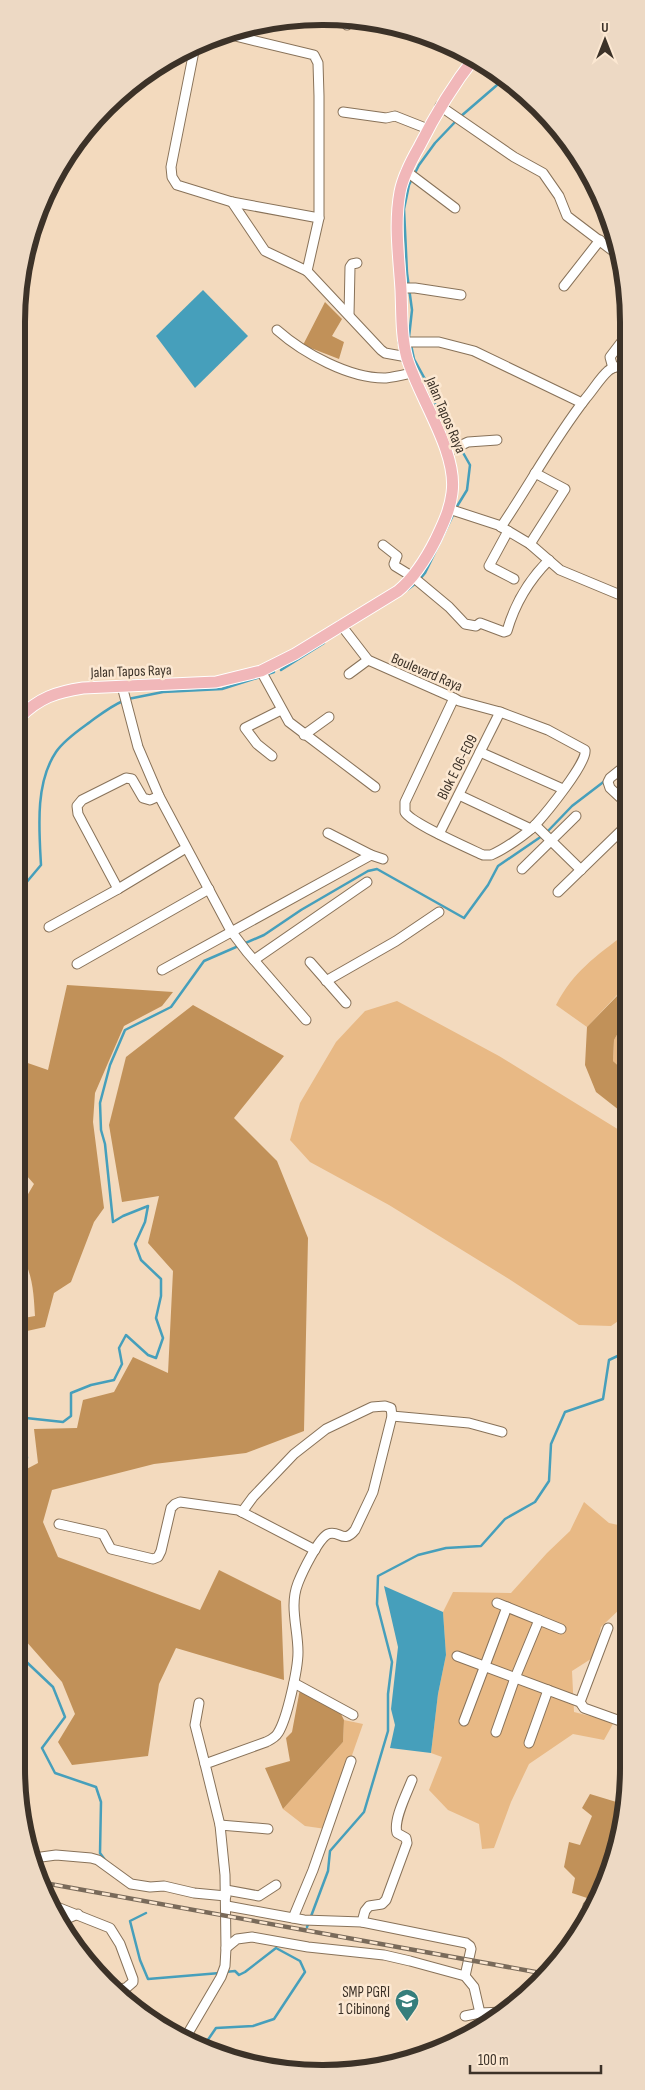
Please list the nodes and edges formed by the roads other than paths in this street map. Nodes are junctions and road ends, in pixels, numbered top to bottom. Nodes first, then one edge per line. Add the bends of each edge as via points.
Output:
1 (240, 37) edge
2 (193, 55) edge
3 (470, 64) edge
4 (440, 106) junction
5 (343, 112) dead end
6 (428, 129) junction
7 (411, 174) junction
8 (232, 202) junction
9 (455, 208) dead end
10 (319, 218) junction
11 (600, 240) junction
12 (611, 249) edge
13 (357, 263) dead end
14 (307, 271) junction
15 (564, 286) dead end
16 (402, 288) junction
17 (462, 295) dead end
18 (349, 315) junction
19 (277, 330) dead end
20 (403, 342) junction
21 (620, 344) edge
22 (407, 357) junction
23 (613, 368) junction
24 (620, 368) edge
25 (412, 372) junction
26 (582, 403) junction
27 (497, 440) dead end
28 (451, 450) junction
29 (535, 473) junction
30 (450, 510) junction
31 (504, 529) junction
32 (530, 544) junction
33 (383, 545) dead end
34 (549, 560) junction
35 (514, 579) dead end
36 (417, 581) junction
37 (620, 595) edge
38 (343, 628) junction
39 (368, 660) junction
40 (349, 674) dead end
41 (263, 676) junction
42 (123, 691) junction
43 (454, 698) junction
44 (280, 710) junction
45 (25, 712) edge
46 (500, 712) junction
47 (329, 717) dead end
48 (304, 735) junction
49 (480, 752) junction
50 (272, 756) dead end
51 (620, 770) edge
52 (375, 787) dead end
53 (563, 789) junction
54 (459, 795) junction
55 (159, 796) junction
56 (620, 797) edge
57 (576, 816) dead end
58 (535, 827) junction
59 (620, 832) edge
60 (328, 833) dead end
61 (439, 834) junction
62 (548, 838) junction
63 (186, 848) junction
64 (371, 854) junction
65 (384, 860) dead end
66 (522, 869) dead end
67 (581, 870) junction
68 (367, 882) dead end
69 (118, 889) junction
70 (209, 889) junction
71 (558, 892) dead end
72 (440, 912) dead end
73 (48, 927) dead end
74 (233, 934) junction
75 (254, 960) junction
76 (310, 962) dead end
77 (77, 964) dead end
78 (162, 970) dead end
79 (326, 981) junction
80 (346, 1003) dead end
81 (306, 1020) dead end
82 (392, 1416) junction
83 (502, 1432) dead end
84 (242, 1512) junction
85 (59, 1524) dead end
86 (314, 1550) junction
87 (497, 1603) dead end
88 (508, 1607) junction
89 (540, 1620) junction
90 (608, 1628) dead end
91 (561, 1629) dead end
92 (457, 1656) dead end
93 (485, 1666) junction
94 (516, 1678) junction
95 (294, 1683) junction
96 (548, 1690) junction
97 (580, 1702) junction
98 (199, 1703) dead end
99 (353, 1715) dead end
100 (464, 1721) dead end
101 (620, 1721) edge
102 (496, 1732) dead end
103 (529, 1743) dead end
104 (351, 1761) dead end
105 (205, 1764) junction
106 (412, 1780) dead end
107 (220, 1825) junction
108 (268, 1829) dead end
109 (39, 1857) edge
110 (276, 1885) dead end
111 (226, 1893) junction
112 (227, 1906) junction
113 (61, 1908) edge
114 (78, 1914) junction
115 (293, 1918) junction
116 (67, 1919) edge
117 (362, 1922) junction
118 (226, 1948) junction
119 (465, 1976) junction
120 (123, 1988) edge
121 (492, 2012) edge
122 (480, 2013) junction
123 (465, 2016) dead end
124 (188, 2033) edge

1 - 10 street via 306,53 314,56 318,63
2 - 8 street via 171,167 172,177 177,185
3 - 4 main road, Jalan Tapos Raya
4 - 6 main road, Jalan Tapos Raya
4 - 11 street via 543,173 559,196 567,216
5 - 6 street via 386,118 395,116
6 - 7 main road, Jalan Tapos Raya
7 - 9 street
7 - 16 main road, Jalan Tapos Raya via 400,190 397,222
8 - 10 street
8 - 14 street via 265,251
10 - 14 street
11 - 12 street
11 - 15 street
13 - 18 street via 350,267
14 - 18 street
16 - 17 street
16 - 20 main road, Jalan Tapos Raya
18 - 22 street via 380,350
19 - 25 street via 294,345 324,362 355,372 386,378
20 - 22 main road, Jalan Tapos Raya
20 - 26 street via 439,342 474,351
21 - 23 street via 610,357
22 - 25 main road, Jalan Tapos Raya
23 - 24 street
23 - 26 street
25 - 28 main road, Jalan Tapos Raya
26 - 29 street
27 - 28 street via 465,443
28 - 30 main road, Jalan Tapos Raya
29 - 31 street
29 - 32 street via 565,489
30 - 31 street
30 - 36 main road, Jalan Tapos Raya
31 - 32 street
31 - 35 street via 489,566
32 - 34 street
33 - 36 street via 397,556 394,565
34 - 36 street via 520,597 504,632 485,623 476,626 465,624 449,606
34 - 37 street via 570,575
36 - 38 main road, Jalan Tapos Raya
38 - 39 street
38 - 41 main road, Jalan Tapos Raya
39 - 40 street, Boulevard Raya
39 - 43 street, Boulevard Raya
41 - 42 main road, Jalan Tapos Raya
41 - 44 street
42 - 45 main road, Jalan Tapos Raya via 69,690 35,703
42 - 55 street via 138,747
43 - 46 street, Boulevard Raya
43 - 61 street via 404,809 409,817
44 - 48 street
44 - 50 street via 245,727 257,744
46 - 49 street, Blok E 06-E09
46 - 53 street, Boulevard Raya via 584,748 585,757
47 - 48 street
48 - 52 street
49 - 53 street
49 - 54 street, Blok E 06-E09
51 - 56 street via 610,778 608,785
53 - 58 street
54 - 58 street
54 - 61 street, Blok E 06-E09
55 - 63 street
55 - 69 street via 154,800 143,798 132,779 126,778 82,800 77,806 78,814
57 - 62 street
58 - 61 street via 487,856
58 - 62 street
59 - 67 street
60 - 64 street
62 - 66 street
62 - 67 street
63 - 69 street
63 - 70 street
64 - 65 street
64 - 74 street
67 - 71 street
68 - 75 street
69 - 73 street
70 - 74 street
70 - 77 street
72 - 79 street
74 - 75 street
74 - 78 street
75 - 81 street
76 - 79 street
79 - 80 street
82 - 83 street via 469,1423
82 - 84 street via 391,1408 372,1407 326,1429 294,1454
82 - 86 street via 373,1492 355,1530 346,1537 326,1535
84 - 85 street via 210,1505 175,1504 171,1508 161,1551 153,1559 112,1549 103,1534
84 - 86 street
86 - 95 street via 297,1584 294,1600 298,1652
87 - 88 street
88 - 89 street
88 - 93 street
89 - 91 street
89 - 94 street
90 - 97 street
92 - 93 street
93 - 94 street
93 - 100 street
94 - 96 street
94 - 102 street
95 - 99 street
95 - 105 street via 277,1735
96 - 97 street
96 - 103 street
97 - 101 street via 584,1708
98 - 105 street via 194,1721
104 - 115 street
105 - 107 street
106 - 117 street via 396,1829 407,1843 386,1900 369,1906
107 - 108 street
107 - 111 street
109 - 111 street via 56,1855 98,1860 134,1885 164,1886 194,1893
110 - 111 street via 259,1896
111 - 112 street
112 - 115 street
112 - 118 street
113 - 114 street
114 - 116 street
114 - 120 street via 110,1928 120,1944 133,1982
115 - 117 street
117 - 119 street via 469,1944 471,1949
118 - 119 street via 237,1939 252,1937 384,1955
118 - 124 street via 221,1978
119 - 122 street via 474,1987
121 - 122 street
122 - 123 street

